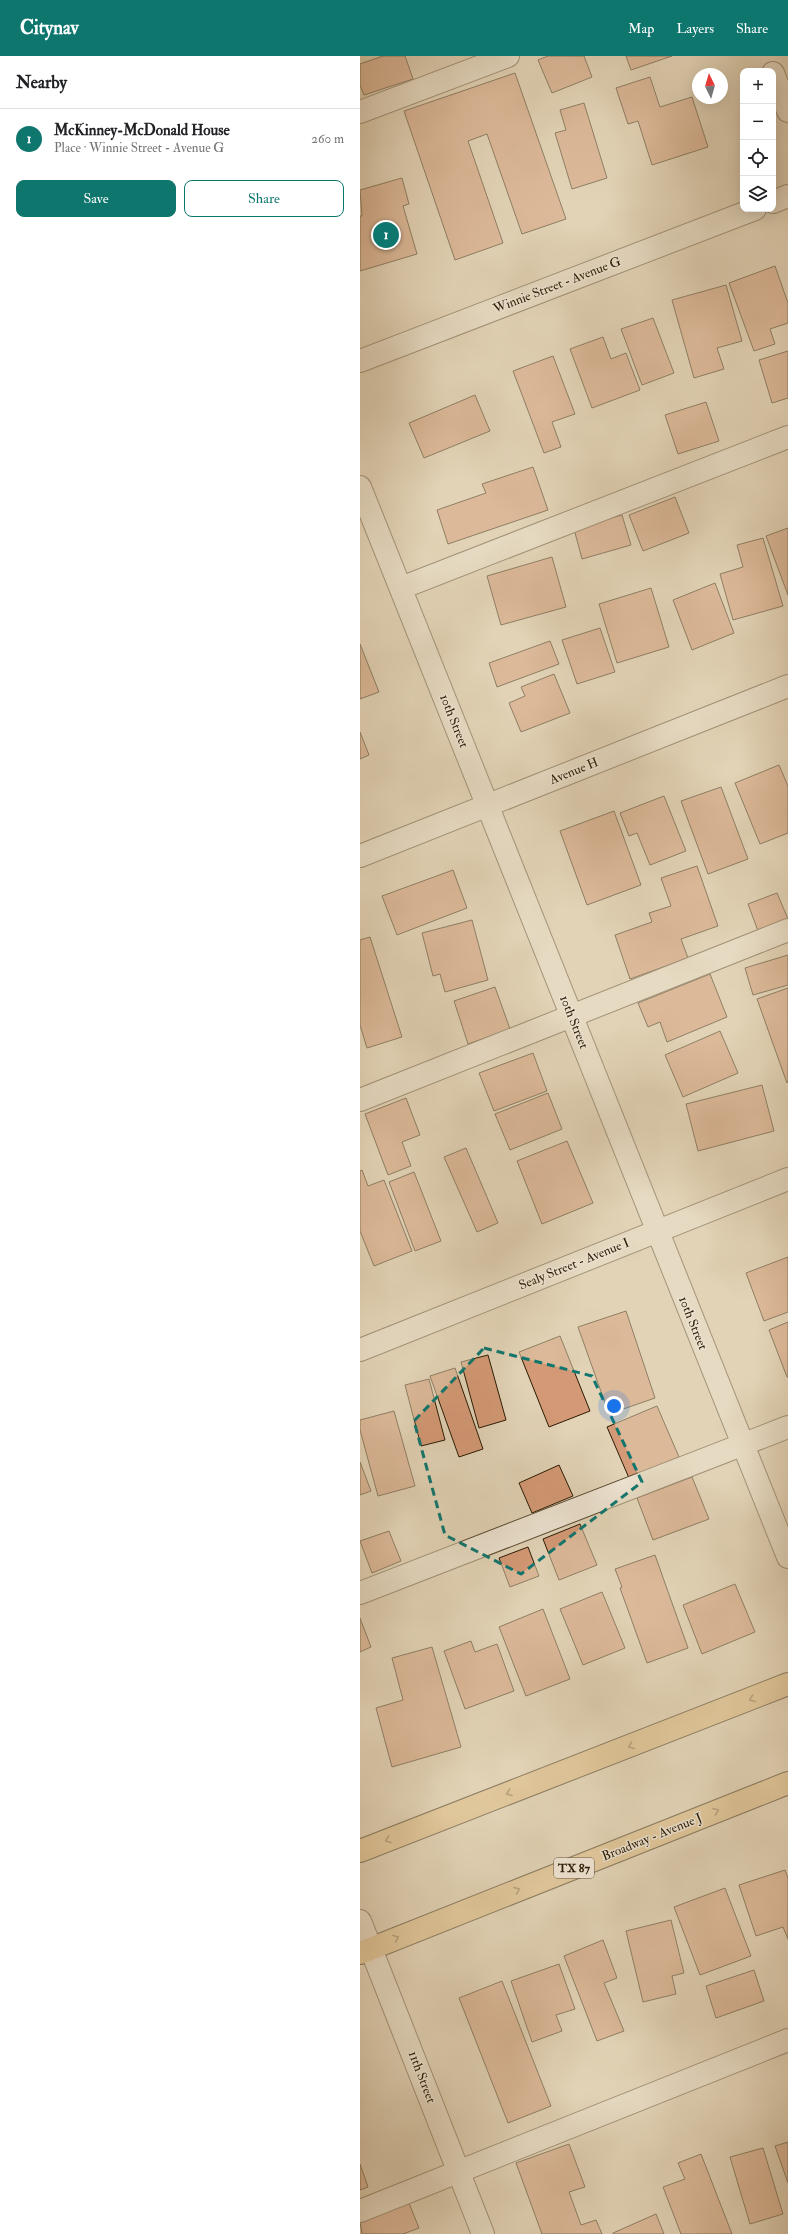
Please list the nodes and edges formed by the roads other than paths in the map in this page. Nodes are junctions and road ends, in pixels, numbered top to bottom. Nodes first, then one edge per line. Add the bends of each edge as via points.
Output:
1 (508, 56) edge
2 (766, 56) edge
3 (771, 68) edge
4 (776, 80) edge
5 (360, 112) edge
6 (788, 112) edge
7 (788, 196) edge
8 (776, 201) edge
9 (747, 212) edge
10 (360, 361) edge
11 (788, 436) edge
12 (360, 487) edge
13 (400, 588) junction
14 (788, 686) edge
15 (488, 805) junction
16 (360, 856) edge
17 (788, 930) edge
18 (571, 1016) junction
19 (360, 1100) edge
20 (788, 1179) edge
21 (656, 1231) junction
22 (360, 1350) edge
23 (788, 1427) edge
24 (742, 1445) junction
25 (788, 1557) edge
26 (360, 1593) edge
27 (788, 1684) edge
28 (788, 1783) edge
29 (360, 1851) edge
30 (360, 1921) edge
31 (366, 1951) edge
32 (788, 2040) edge
33 (458, 2171) junction
34 (360, 2211) edge
35 (483, 2234) edge

1 - 5 street
2 - 3 street
4 - 6 street
7 - 8 street
9 - 10 street, Winnie Street - Avenue G
11 - 13 street
12 - 13 street, 10th Street
13 - 15 street, 10th Street
14 - 15 street, Avenue H
15 - 16 street, Avenue H
15 - 18 street, 10th Street
17 - 18 street
18 - 19 street
18 - 21 street, 10th Street
20 - 21 street, Sealy Street - Avenue I
21 - 22 street, Sealy Street - Avenue I
21 - 24 street, 10th Street
23 - 24 street
24 - 25 street, 10th Street
24 - 26 street
27 -> 29 main road
31 -> 28 main road, Broadway - Avenue J / TX 87
30 - 31 street, 11th Street
31 - 33 street, 11th Street
32 - 33 street
33 - 34 street
33 - 35 street, 11th Street

